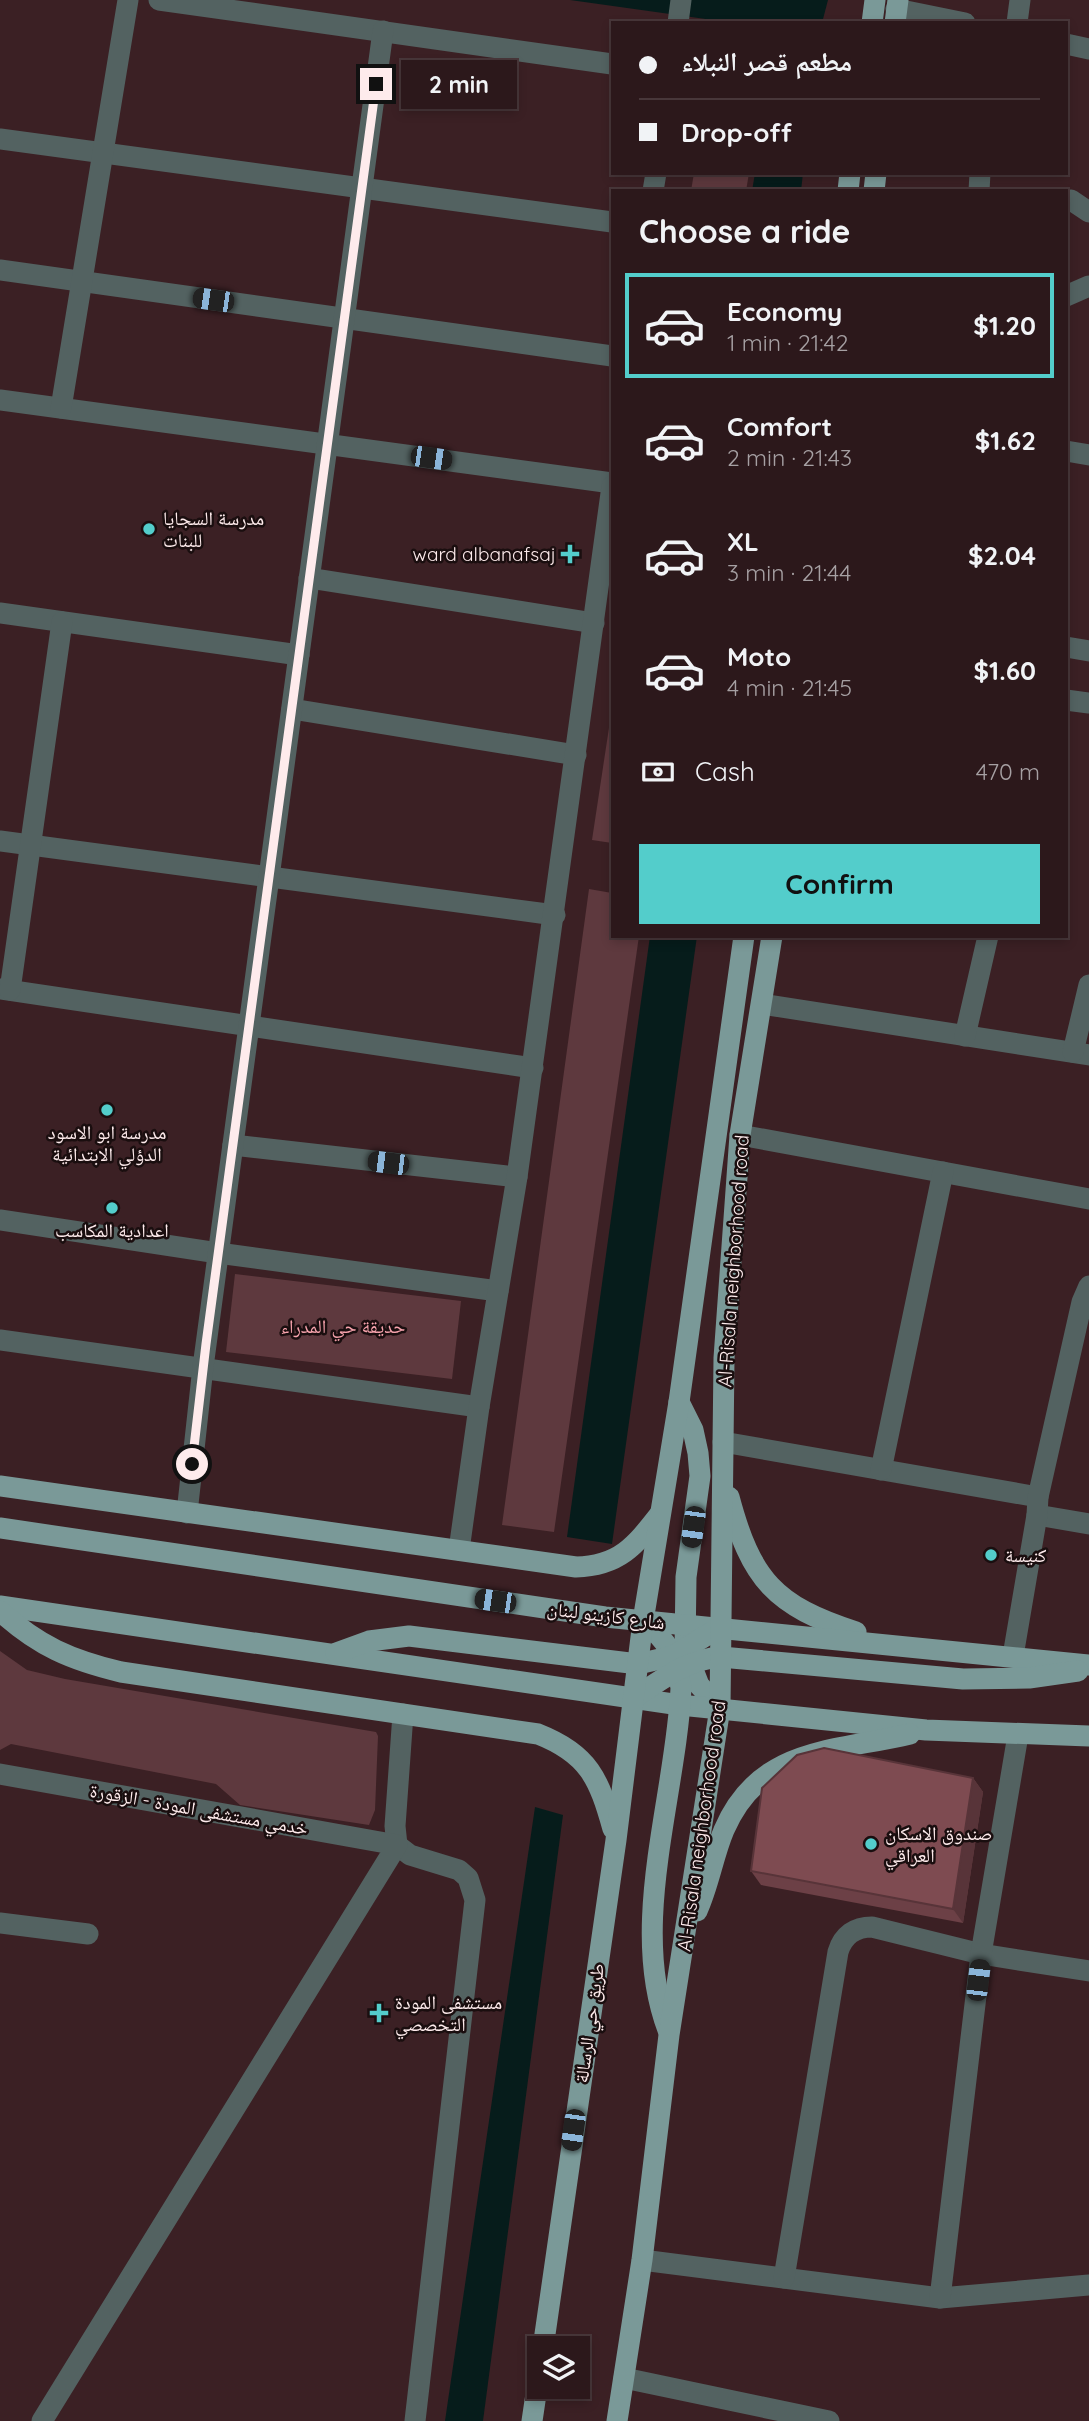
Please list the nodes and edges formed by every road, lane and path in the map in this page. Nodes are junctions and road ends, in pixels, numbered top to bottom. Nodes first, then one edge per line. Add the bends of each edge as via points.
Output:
1 (128, 0) edge
2 (159, 0) edge
3 (681, 0) edge
4 (875, 0) edge
5 (1020, 0) edge
6 (896, 11) edge
7 (678, 21) edge
8 (872, 21) edge
9 (954, 21) edge
10 (1017, 21) edge
11 (383, 32) junction
12 (1068, 44) edge
13 (1089, 49) edge
14 (611, 64) edge
15 (0, 139) edge
16 (103, 153) junction
17 (361, 188) junction
18 (1068, 201) edge
19 (1089, 212) edge
20 (611, 222) edge
21 (0, 270) edge
22 (82, 282) junction
23 (1089, 286) edge
24 (1068, 295) edge
25 (344, 318) junction
26 (611, 356) edge
27 (0, 400) edge
28 (61, 408) junction
29 (327, 444) junction
30 (1068, 451) edge
31 (1089, 455) edge
32 (611, 484) edge
33 (611, 492) edge
34 (309, 578) junction
35 (0, 613) edge
36 (62, 622) junction
37 (594, 624) junction
38 (1068, 647) edge
39 (1089, 651) edge
40 (299, 654) junction
41 (1068, 700) edge
42 (1089, 703) edge
43 (292, 709) junction
44 (576, 755) junction
45 (0, 841) edge
46 (32, 845) junction
47 (269, 877) junction
48 (555, 915) junction
49 (744, 938) edge
50 (772, 938) edge
51 (988, 938) edge
52 (1089, 985) edge
53 (5, 990) edge
54 (762, 1004) junction
55 (249, 1026) junction
56 (965, 1036) junction
57 (1081, 1053) edge
58 (533, 1068) junction
59 (740, 1135) junction
60 (233, 1145) junction
61 (943, 1172) junction
62 (517, 1177) junction
63 (1089, 1199) edge
64 (0, 1220) edge
65 (218, 1253) junction
66 (498, 1291) junction
67 (1087, 1297) edge
68 (0, 1340) edge
69 (203, 1367) junction
70 (679, 1402) junction
71 (479, 1407) junction
72 (723, 1442) junction
73 (881, 1470) junction
74 (723, 1472) junction
75 (0, 1486) edge
76 (1038, 1506) junction
77 (663, 1510) junction
78 (187, 1513) junction
79 (1089, 1524) edge
80 (0, 1528) edge
81 (458, 1550) junction
82 (0, 1608) edge
83 (643, 1620) junction
84 (685, 1624) junction
85 (720, 1627) junction
86 (887, 1645) junction
87 (332, 1654) junction
88 (1013, 1656) junction
89 (721, 1657) junction
90 (682, 1660) junction
91 (638, 1664) junction
92 (1089, 1667) edge
93 (634, 1698) junction
94 (680, 1704) junction
95 (720, 1708) junction
96 (403, 1714) junction
97 (926, 1730) junction
98 (1018, 1735) junction
99 (1089, 1736) edge
100 (0, 1774) edge
101 (616, 1840) junction
102 (397, 1845) junction
103 (0, 1923) edge
104 (88, 1934) dead end
105 (685, 1935) junction
106 (981, 1954) junction
107 (1089, 1970) edge
108 (670, 2035) junction
109 (642, 2260) junction
110 (784, 2278) junction
111 (1089, 2286) edge
112 (940, 2298) junction
113 (545, 2336) edge
114 (624, 2378) junction
115 (535, 2399) edge
116 (42, 2421) edge
117 (415, 2421) edge
118 (532, 2421) edge
119 (617, 2421) edge
120 (828, 2421) edge

1 - 16 street
2 - 11 street
3 - 7 street
4 - 8 main road
5 - 10 street
6 - 9 street
11 - 14 street
11 - 17 street
12 - 13 street
15 - 16 street
16 - 17 street
16 - 22 street
17 - 20 street
17 - 25 street
18 - 19 street
21 - 22 street
22 - 25 street
22 - 28 street
23 - 24 street
25 - 26 street
25 - 29 street
27 - 28 street
28 - 29 street
29 - 32 street
29 - 34 street
30 - 31 street
33 - 37 street
34 - 37 street
34 - 40 street
35 - 36 street
36 - 40 street
36 - 46 street
37 - 44 street
38 - 39 street
40 - 43 street
41 - 42 street
43 - 44 street
43 - 47 street
44 - 48 street
45 - 46 street
46 - 47 street
46 - 53 street
47 - 48 street
47 - 55 street
48 - 58 street
49 - 70 main road, Al-Risala neighborhood road
50 - 54 main road, Al-Risala neighborhood road
51 - 56 street
52 - 57 street
53 - 55 street
54 - 56 street
54 - 59 main road, Al-Risala neighborhood road
55 - 58 street
55 - 60 street
56 - 57 street
58 - 62 street
59 - 61 street
59 - 72 main road, Al-Risala neighborhood road via 724,1358
60 - 62 street
60 - 65 street
61 - 63 street
61 - 73 street
62 - 66 street
64 - 65 street
65 - 66 street
65 - 69 street
66 - 71 street
67 - 76 street
68 - 69 street
69 - 71 street
69 - 78 street
70 - 77 main road, Al-Risala neighborhood road
70 - 84 main road via 693,1430 700,1476 686,1577
71 - 81 street
72 - 73 street
72 - 74 main road, Al-Risala neighborhood road
73 - 76 street
74 - 85 main road, Al-Risala neighborhood road
74 - 86 main road via 745,1549 774,1591 818,1619
75 - 78 main road
76 - 79 street
76 - 88 street
77 - 81 main road via 633,1547 601,1564 563,1566
77 - 83 main road, Al-Risala neighborhood road
78 - 81 main road
80 - 83 main road, شارع كازينو لبنان
82 - 87 main road
82 - 96 main road via 21,1630 51,1650 85,1664
83 - 84 main road, شارع كازينو لبنان
83 - 90 main road
83 - 91 main road, Al-Risala neighborhood road
84 - 85 main road, شارع كازينو لبنان
84 - 90 main road
85 - 86 main road, شارع كازينو لبنان
85 - 89 main road, Al-Risala neighborhood road
85 - 90 main road
86 - 88 main road, شارع كازينو لبنان
87 - 91 main road via 369,1641 409,1636
87 - 93 main road
88 - 92 main road, شارع كازينو لبنان
89 - 90 main road
89 - 92 main road via 963,1679 1029,1678
89 - 95 main road, Al-Risala neighborhood road
90 - 91 main road
90 - 93 main road
90 - 94 main road
90 - 95 main road
91 - 93 main road, Al-Risala neighborhood road
93 - 94 main road
93 - 101 main road, طريق حي الرسالة
94 - 95 main road
94 - 108 main road via 651,1945 656,1991
95 - 97 main road
95 - 105 main road, Al-Risala neighborhood road
96 - 101 main road via 538,1734 569,1748 597,1781
96 - 102 street
97 - 98 main road
97 - 105 main road via 795,1759 764,1775 724,1831 705,1894
98 - 99 main road
98 - 106 street
100 - 102 street, خدمي مستشفى المودة - الزقورة
101 - 113 main road, طريق حي الرسالة
102 - 116 street
102 - 117 street, خدمي مستشفى المودة - الزقورة via 410,1855 459,1870 468,1878 475,1900
103 - 104 street
105 - 108 main road, Al-Risala neighborhood road
106 - 107 street
106 - 110 street via 872,1927 850,1933 841,1944
106 - 112 street
108 - 109 main road, Al-Risala neighborhood road
109 - 110 street
109 - 114 main road, Al-Risala neighborhood road
110 - 112 street
111 - 112 street
114 - 119 main road, Al-Risala neighborhood road
114 - 120 street
115 - 118 main road

